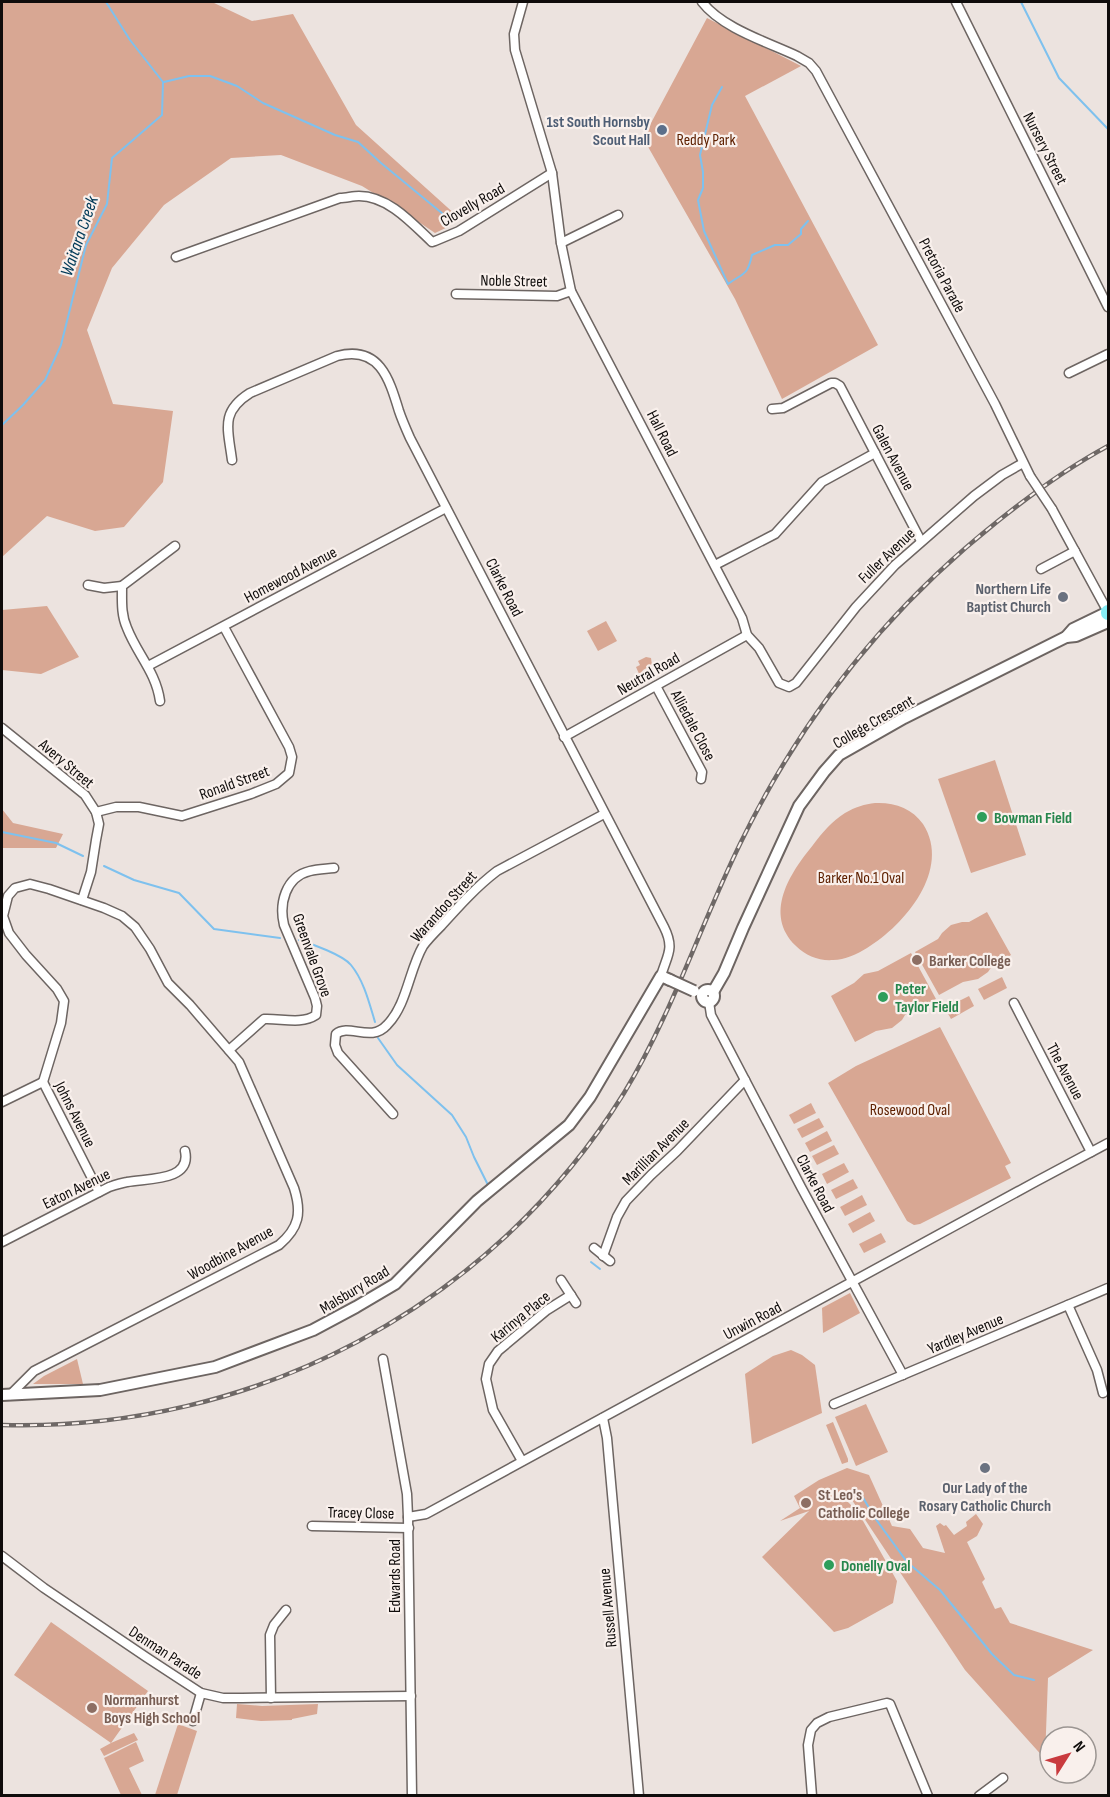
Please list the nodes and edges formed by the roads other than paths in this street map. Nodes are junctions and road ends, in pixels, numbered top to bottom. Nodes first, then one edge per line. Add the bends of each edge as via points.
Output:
1 (523, 2) edge
2 (702, 2) edge
3 (956, 2) edge
4 (552, 173) junction
5 (618, 215) dead end
6 (561, 243) junction
7 (176, 257) dead end
8 (571, 291) junction
9 (456, 294) dead end
10 (1108, 307) edge
11 (1108, 354) edge
12 (1069, 373) dead end
13 (772, 409) dead end
14 (875, 453) junction
15 (232, 460) dead end
16 (1023, 464) junction
17 (446, 508) junction
18 (921, 541) junction
19 (175, 546) dead end
20 (1075, 551) junction
21 (715, 566) junction
22 (1041, 569) dead end
23 (88, 585) dead end
24 (122, 586) junction
25 (1108, 612) edge
26 (1108, 622) edge
27 (224, 627) junction
28 (747, 634) junction
29 (1066, 637) junction
30 (148, 666) junction
31 (656, 686) junction
32 (789, 687) joint
33 (160, 701) dead end
34 (2, 728) edge
35 (564, 737) junction
36 (701, 779) dead end
37 (96, 812) junction
38 (604, 814) junction
39 (334, 868) dead end
40 (82, 900) junction
41 (666, 978) junction
42 (705, 995) junction
43 (1014, 1004) dead end
44 (229, 1050) junction
45 (746, 1080) junction
46 (43, 1082) junction
47 (2, 1102) edge
48 (393, 1114) dead end
49 (1108, 1143) edge
50 (186, 1151) dead end
51 (1091, 1152) junction
52 (99, 1192) junction
53 (2, 1242) edge
54 (594, 1248) dead end
55 (561, 1280) dead end
56 (853, 1282) junction
57 (1108, 1288) edge
58 (571, 1295) junction
59 (576, 1303) dead end
60 (1068, 1305) junction
61 (382, 1359) dead end
62 (1108, 1369) edge
63 (1097, 1370) junction
64 (903, 1375) junction
65 (1103, 1393) dead end
66 (6, 1395) edge
67 (834, 1404) dead end
68 (603, 1418) junction
69 (522, 1461) junction
70 (408, 1517) junction
71 (312, 1526) dead end
72 (409, 1528) junction
73 (2, 1556) edge
74 (286, 1610) dead end
75 (201, 1693) junction
76 (411, 1696) junction
77 (271, 1698) junction
78 (193, 1721) dead end
79 (1003, 1778) dead end
80 (412, 1796) edge
81 (639, 1796) edge
82 (812, 1796) edge
83 (928, 1796) edge
84 (979, 1796) edge

1 - 4 street via 514,34 515,50
2 - 16 street, Pretoria Parade via 721,21 797,56 816,71
3 - 10 street, Nursery Street
4 - 6 street, Hall Road
4 - 7 street, Clovelly Road via 459,231 432,242 399,212 361,196 340,198
5 - 6 street
6 - 8 street, Hall Road
8 - 9 street, Noble Street via 557,296
8 - 21 street, Hall Road
11 - 12 street
13 - 14 street, Galen Avenue via 783,408 835,383
14 - 18 street, Galen Avenue
14 - 21 street via 822,482 775,534
15 - 17 street, Clarke Road via 230,412 242,398 337,356 361,355 379,364 386,374 410,438
16 - 18 street, Fuller Avenue via 974,496
16 - 20 street, Pretoria Parade, bridge
17 - 27 street, Homewood Avenue
17 - 35 street, Clarke Road
18 - 32 street, Fuller Avenue via 876,584 804,674
19 - 24 street
20 - 22 street
20 - 25 street, Pretoria Parade
21 - 28 street, Hall Road
23 - 24 street
24 - 30 street via 127,629
25 - 29 street, College Crescent
26 - 29 street, College Crescent
27 - 30 street, Homewood Avenue
27 - 37 street, Ronald Street via 289,747 290,773 276,784 182,816 139,807
28 - 31 street, Neutral Road
28 - 32 street, Hall Road via 779,683
29 - 42 street, College Crescent via 904,718 840,755 799,806 724,973
30 - 33 street
31 - 35 street, Neutral Road
31 - 36 street, Alliedale Close via 702,772
34 - 37 street, Avery Street via 85,795
35 - 38 street, Clarke Road
37 - 40 street, Avery Street via 99,824
38 - 41 street, Clarke Road via 669,937
38 - 48 street, Warandoo Street via 481,883 424,945 395,1014 383,1029 336,1034 338,1053
39 - 44 street, Greenvale Grove via 308,871 295,879 281,903 284,925 315,998 316,1015 303,1020 264,1019
40 - 44 street, Woodbine Avenue via 122,916 135,927 168,983
40 - 46 street, Woodbine Avenue via 30,884 15,888 8,896 3,916 9,933 64,1001
41 - 42 street, bridge
41 - 66 street, Malsbury Road via 569,1125 477,1201 395,1284 313,1330 215,1367 100,1390
42 - 45 street, Clarke Road via 711,1015
43 - 51 street, The Avenue
44 - 66 street, Woodbine Avenue via 238,1062 299,1203 289,1236 279,1245 34,1371
45 - 54 street, Marillian Avenue via 626,1201 617,1217 606,1258
45 - 56 street, Clarke Road
46 - 47 street
46 - 52 street, Johns Avenue
49 - 51 street, Unwin Road
50 - 52 street, Eaton Avenue via 186,1162 178,1172 125,1182
51 - 56 street, Unwin Road
52 - 53 street, Eaton Avenue
55 - 58 street, Karinya Place
56 - 64 street, Clarke Road
56 - 68 street, Unwin Road
57 - 60 street, Yardley Avenue
58 - 59 street, Karinya Place
58 - 69 street, Karinya Place via 506,1344 489,1364 486,1379 494,1410
60 - 63 street
60 - 64 street, Yardley Avenue
61 - 70 street, Edwards Road
62 - 63 street
63 - 65 street
64 - 67 street, Yardley Avenue
68 - 69 street, Unwin Road
68 - 81 street, Russell Avenue
69 - 70 street, Unwin Road via 426,1514
70 - 72 street, Edwards Road
71 - 72 street, Tracey Close
72 - 76 street, Edwards Road
73 - 75 street, Denman Parade
74 - 77 street via 270,1635
75 - 77 street, Denman Parade via 223,1698
75 - 78 street
76 - 77 street, Denman Parade
76 - 80 street, Edwards Road
79 - 84 street
82 - 83 street via 808,1745 811,1730 829,1717 886,1703 890,1704

